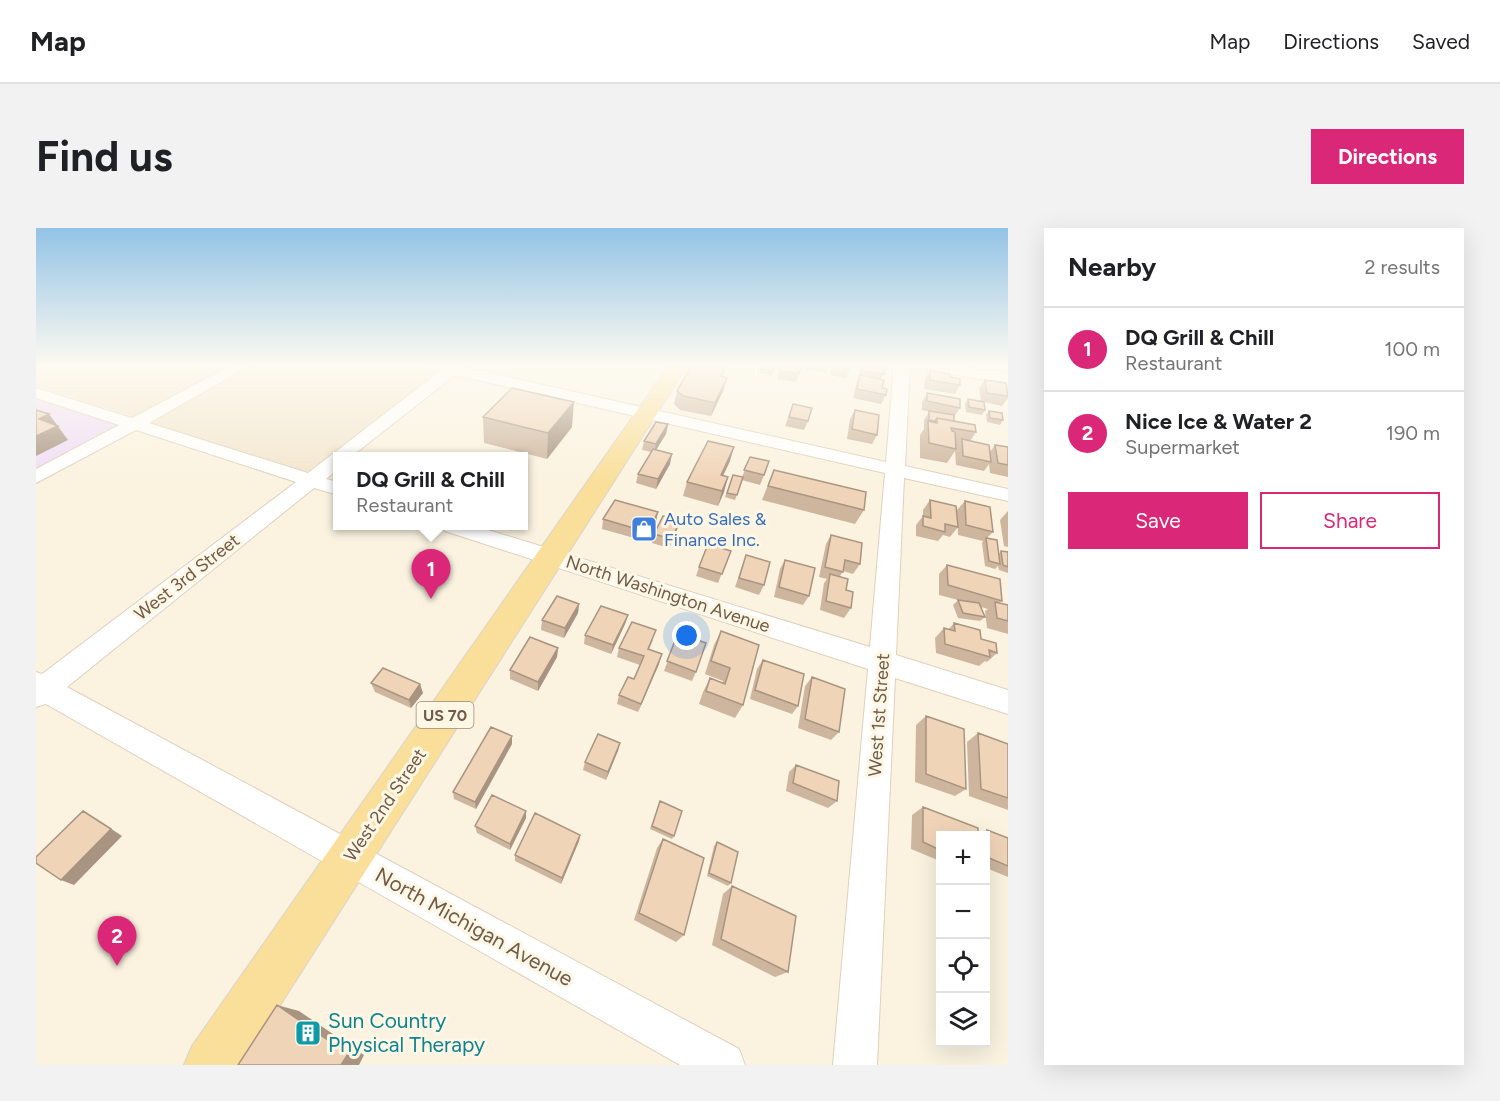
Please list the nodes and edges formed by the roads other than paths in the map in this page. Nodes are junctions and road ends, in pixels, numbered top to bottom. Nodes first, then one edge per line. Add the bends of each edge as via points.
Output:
1 (71, 404) edge
2 (171, 404) edge
3 (408, 404) edge
4 (610, 404) edge
5 (653, 404) edge
6 (900, 404) edge
7 (647, 413) junction
8 (134, 424) junction
9 (348, 452) edge
10 (333, 464) edge
11 (896, 469) junction
12 (36, 477) edge
13 (311, 481) junction
14 (333, 488) edge
15 (1008, 495) edge
16 (468, 530) edge
17 (552, 557) junction
18 (882, 662) junction
19 (39, 689) edge
20 (1008, 702) edge
21 (349, 858) junction
22 (211, 1065) edge
23 (723, 1065) edge
24 (855, 1065) edge

1 - 8 street
2 - 8 street
3 - 9 street, West 3rd Street
4 - 7 street
5 - 7 main road, West 2nd Street / US 70
6 - 11 street, West 1st Street
7 - 11 street
7 - 17 main road, West 2nd Street / US 70
8 - 12 street
8 - 13 street
10 - 13 street, West 3rd Street
11 - 15 street
11 - 18 street, West 1st Street
13 - 14 street
13 - 19 street, West 3rd Street
16 - 17 street, North Washington Avenue
17 - 18 street, North Washington Avenue
17 - 21 main road, West 2nd Street / US 70
18 - 20 street, North Washington Avenue
18 - 24 street, West 1st Street
19 - 21 street, North Michigan Avenue
21 - 22 main road, West 2nd Street / US 70
21 - 23 street, North Michigan Avenue

